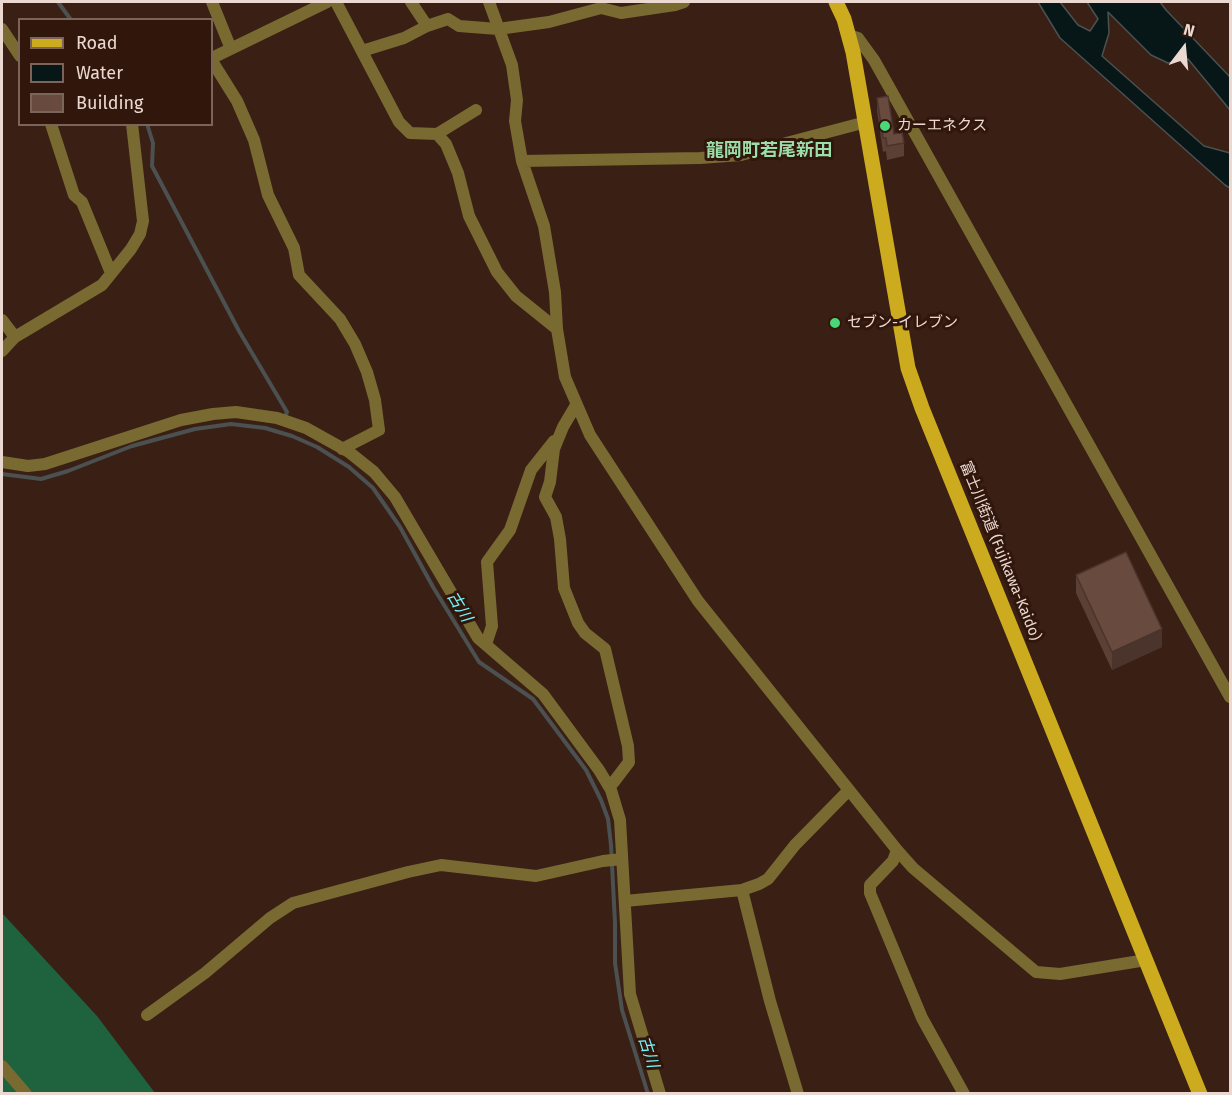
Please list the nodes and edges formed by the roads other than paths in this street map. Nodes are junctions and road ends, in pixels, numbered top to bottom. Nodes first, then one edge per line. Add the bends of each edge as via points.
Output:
1 (212, 2) edge
2 (327, 2) edge
3 (336, 2) edge
4 (411, 2) edge
5 (489, 2) edge
6 (684, 2) edge
7 (836, 2) edge
8 (427, 26) junction
9 (2, 29) edge
10 (498, 29) junction
11 (848, 35) junction
12 (231, 49) junction
13 (362, 51) junction
14 (18, 53) edge
15 (213, 59) edge
16 (213, 62) edge
17 (476, 110) dead end
18 (866, 122) junction
19 (52, 126) edge
20 (132, 126) edge
21 (437, 134) junction
22 (522, 161) junction
23 (111, 273) junction
24 (2, 320) edge
25 (557, 329) junction
26 (15, 337) junction
27 (2, 351) edge
28 (576, 405) junction
29 (563, 428) junction
30 (342, 449) junction
31 (2, 462) edge
32 (486, 644) junction
33 (1230, 697) edge
34 (613, 783) dead end
35 (848, 791) junction
36 (897, 850) junction
37 (621, 859) junction
38 (742, 890) junction
39 (625, 901) junction
40 (1146, 960) junction
41 (147, 1015) dead end
42 (2, 1066) edge
43 (26, 1094) edge
44 (660, 1094) edge
45 (798, 1094) edge
46 (964, 1094) edge
47 (1200, 1094) edge

1 - 12 street
2 - 12 street
3 - 13 street
4 - 8 street
5 - 10 street
6 - 10 street via 621,13 601,8 549,22
7 - 11 main road, 富士川街道 (Fujikawa-Kaido)
8 - 10 street via 448,19 459,26
8 - 13 street via 405,38
9 - 14 street
10 - 22 street via 512,65
11 - 18 main road, 富士川街道 (Fujikawa-Kaido)
11 - 33 street via 858,38 874,60
12 - 15 street
13 - 21 street via 399,122 410,133
16 - 30 street via 237,101 254,140 268,195 294,248 299,275 340,319 367,372 379,430
17 - 21 street
18 - 22 street via 741,155
18 - 40 main road, 富士川街道 (Fujikawa-Kaido) via 908,368
19 - 23 street via 74,195 82,202
20 - 23 street via 143,221 131,249
21 - 25 street via 446,144 469,216 497,272 516,296
22 - 25 street via 544,226
23 - 26 street via 102,285
24 - 26 street
25 - 28 street via 565,376
26 - 27 street
28 - 29 street
28 - 35 street via 607,464 698,601
29 - 32 street via 531,470 510,530 487,562 492,626
29 - 34 street via 554,449 545,497 556,517 564,588 578,623 605,648 630,756
30 - 31 street via 292,423 236,412 181,420 45,464
30 - 32 street via 374,472 395,497 468,623
32 - 37 street via 543,694 606,779 618,809
35 - 36 street
35 - 38 street via 795,844 768,879
36 - 40 street via 1036,972 1059,974
36 - 46 street via 893,861 870,885 870,893 922,1018
37 - 39 street
37 - 41 street via 536,876 441,866 293,903
38 - 39 street
38 - 45 street
39 - 44 street via 630,994
40 - 47 main road, 富士川街道 (Fujikawa-Kaido)
42 - 43 street

